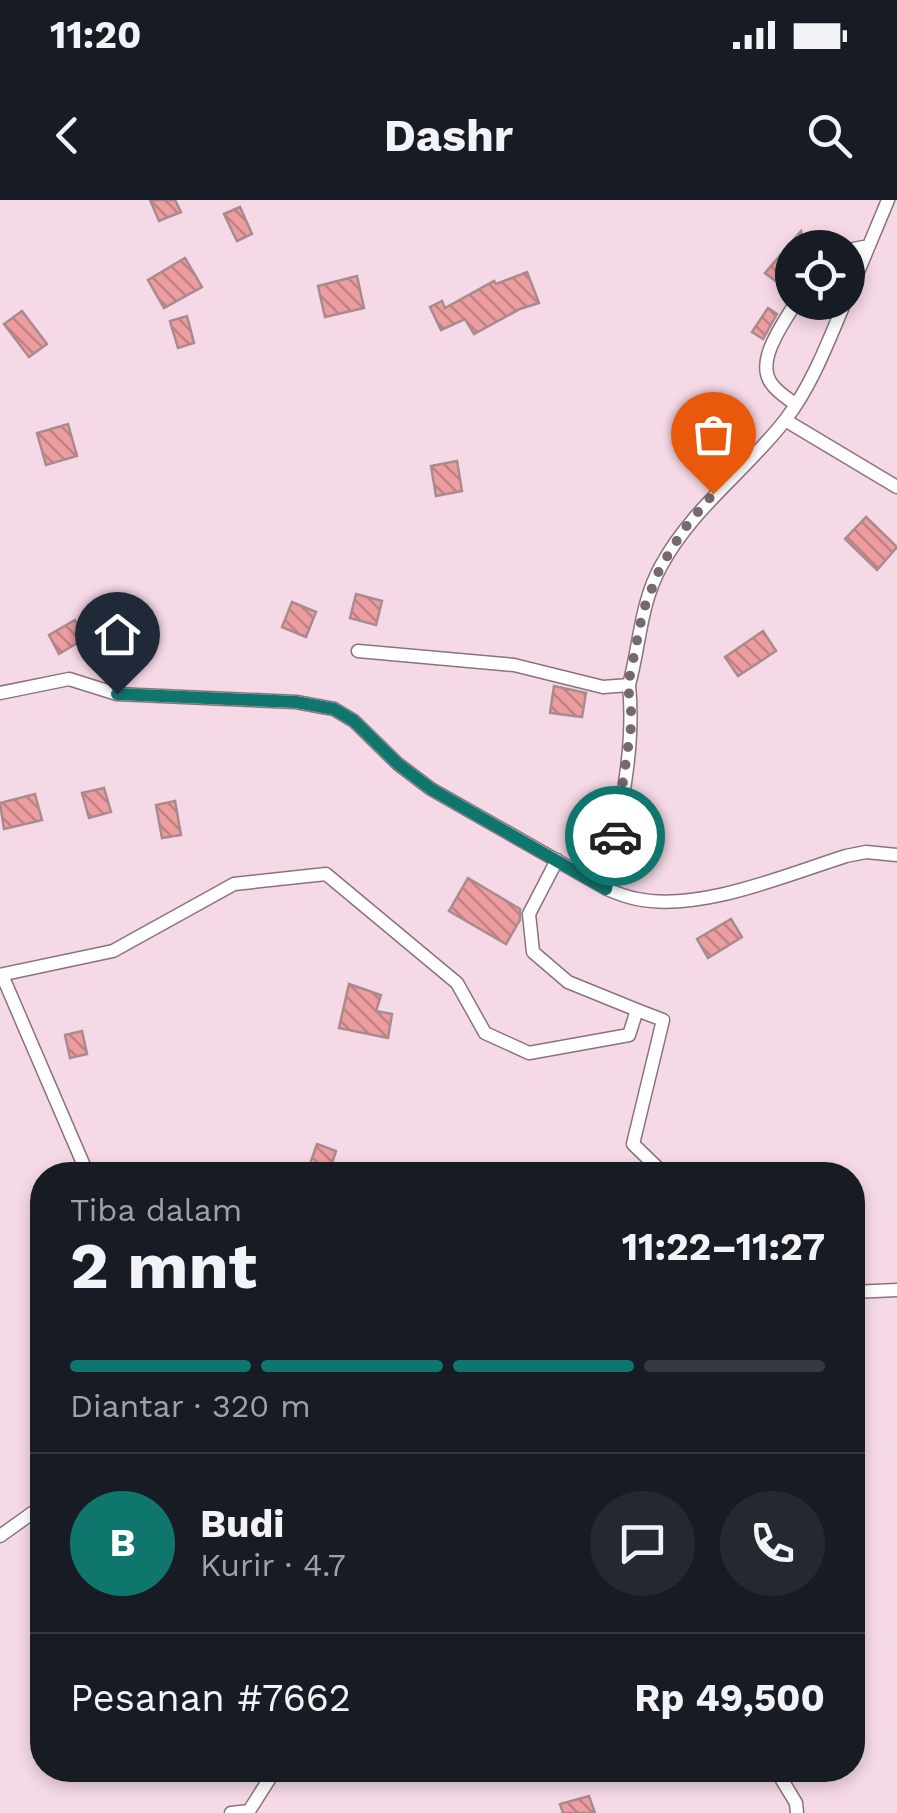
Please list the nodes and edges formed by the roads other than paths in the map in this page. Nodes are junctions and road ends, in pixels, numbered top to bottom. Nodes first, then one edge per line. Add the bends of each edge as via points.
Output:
1 (888, 200) edge
2 (868, 246) junction
3 (865, 247) edge
4 (865, 253) edge
5 (786, 320) edge
6 (837, 320) edge
7 (796, 404) junction
8 (785, 420) junction
9 (897, 488) edge
10 (358, 651) dead end
11 (628, 685) junction
12 (0, 694) edge
13 (897, 855) edge
14 (557, 860) junction
15 (606, 889) junction
16 (1, 975) edge
17 (637, 1010) junction
18 (82, 1162) edge
19 (652, 1162) edge
20 (897, 1290) edge
21 (865, 1291) edge
22 (30, 1515) edge
23 (0, 1536) edge
24 (267, 1782) edge
25 (783, 1782) edge
26 (231, 1813) edge
27 (797, 1813) edge

1 - 2 street
2 - 3 street
2 - 4 street
5 - 7 street via 766,368 775,388
6 - 7 street
7 - 8 street
8 - 9 street
8 - 11 street via 713,494 660,568 643,611
10 - 11 street via 514,665 602,688
11 - 15 street via 629,752
12 - 14 street via 68,679 117,694 334,709 431,789
13 - 15 street via 846,856 676,901 638,900
14 - 15 street
14 - 17 street via 530,914 533,952 568,982
16 - 17 street via 113,951 234,884 326,874 458,983 485,1033 529,1053 629,1035
16 - 18 street
17 - 19 street via 663,1020 634,1144
20 - 21 street
22 - 23 street
24 - 26 street via 249,1811
25 - 27 street

